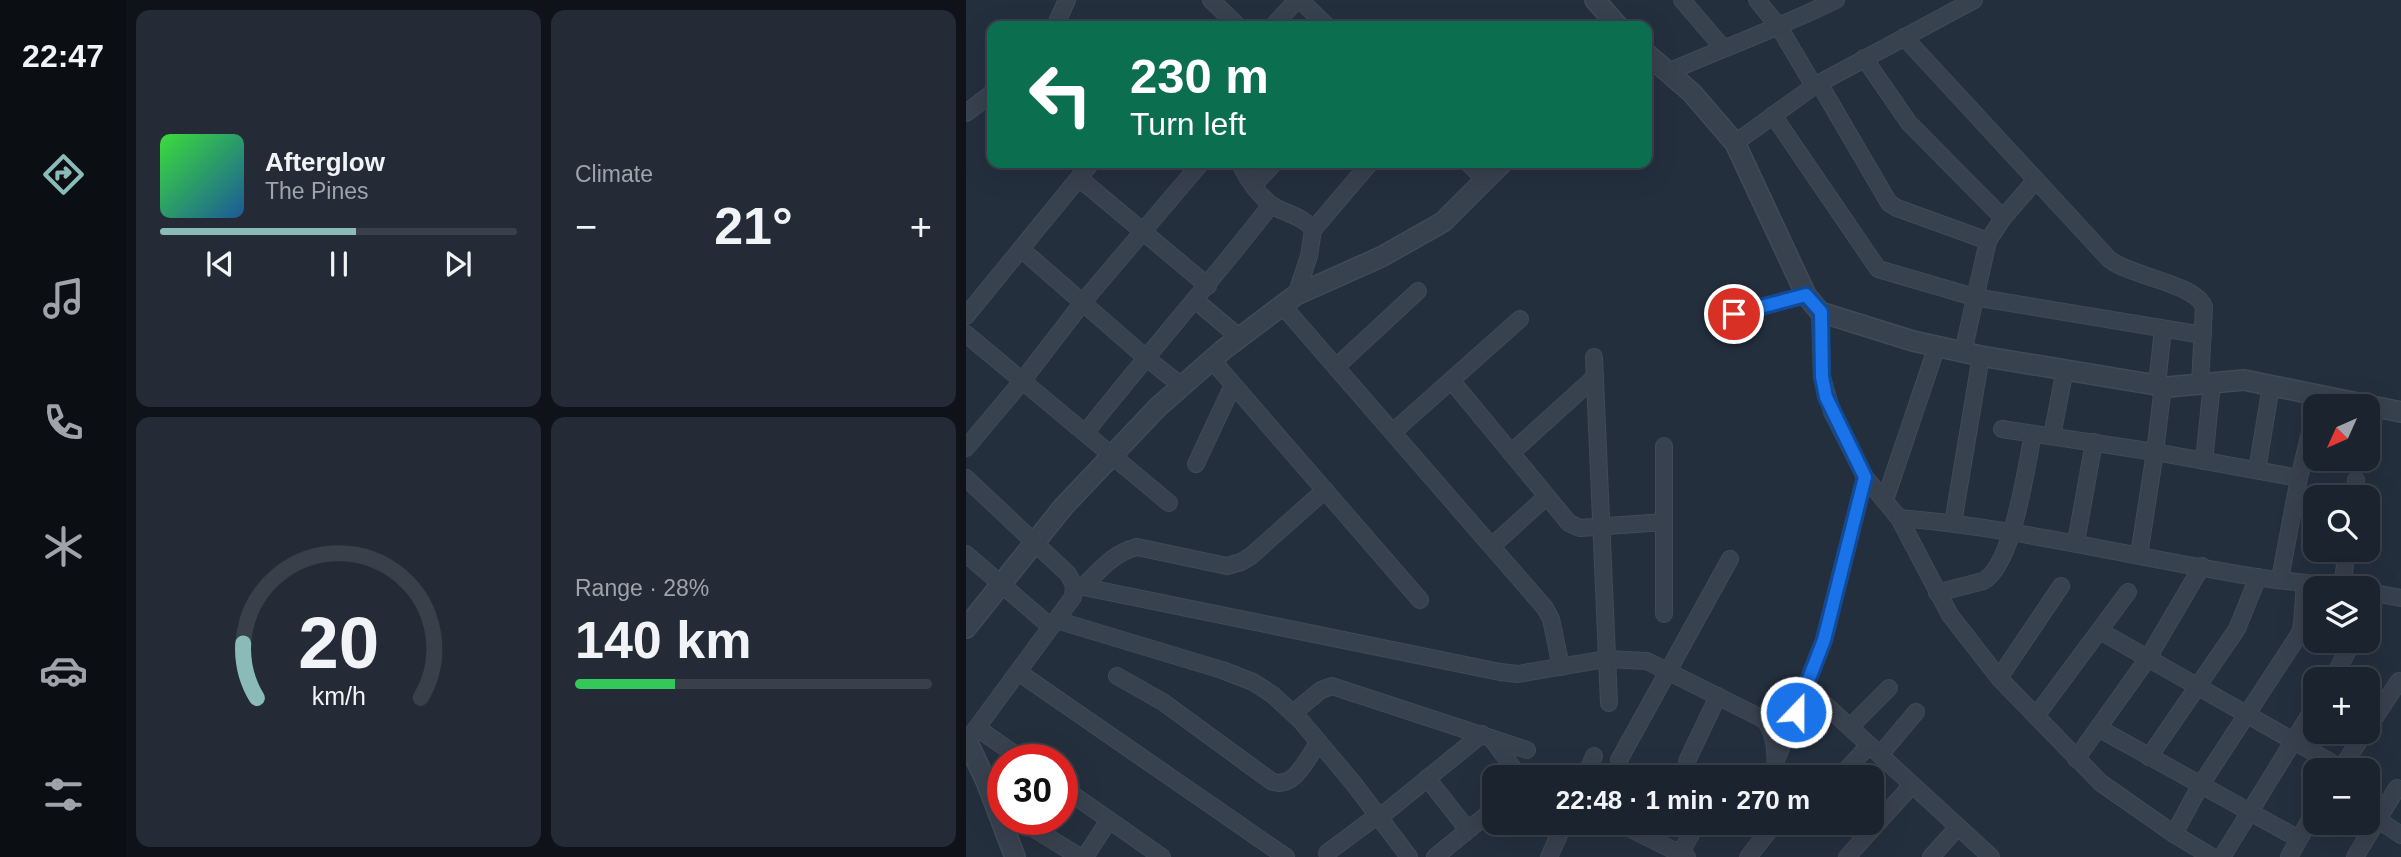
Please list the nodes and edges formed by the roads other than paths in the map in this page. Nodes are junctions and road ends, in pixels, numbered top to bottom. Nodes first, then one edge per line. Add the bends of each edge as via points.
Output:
1 (1066, 0) edge
2 (1211, 0) edge
3 (1298, 0) edge
4 (1682, 0) edge
5 (1757, 0) edge
6 (1836, 0) edge
7 (1974, 0) edge
8 (1602, 2) edge
9 (1057, 21) edge
10 (1233, 21) edge
11 (1278, 21) edge
12 (1321, 21) edge
13 (1615, 21) edge
14 (1779, 27) junction
15 (1904, 37) junction
16 (1723, 48) junction
17 (1652, 58) edge
18 (1864, 58) junction
19 (1668, 72) junction
20 (1816, 84) junction
21 (987, 97) edge
22 (966, 113) edge
23 (1773, 115) junction
24 (1735, 143) junction
25 (1087, 168) edge
26 (1197, 168) edge
27 (1243, 168) edge
28 (1269, 168) edge
29 (1366, 168) edge
30 (1473, 168) edge
31 (1497, 168) edge
32 (1079, 178) junction
33 (1485, 180) junction
34 (2035, 181) junction
35 (1254, 185) junction
36 (1271, 205) junction
37 (2003, 218) junction
38 (1144, 230) junction
39 (1313, 230) junction
40 (1988, 241) junction
41 (1021, 249) junction
42 (1208, 286) junction
43 (1418, 291) dead end
44 (1806, 295) junction
45 (1974, 297) junction
46 (1195, 300) junction
47 (1289, 300) junction
48 (1083, 302) junction
49 (1821, 312) junction
50 (966, 316) edge
51 (1520, 319) dead end
52 (1710, 320) dead end
53 (2163, 329) junction
54 (966, 334) edge
55 (2203, 335) junction
56 (1239, 337) junction
57 (1937, 346) junction
58 (1972, 354) junction
59 (1145, 357) junction
60 (1594, 357) dead end
61 (1212, 360) junction
62 (1336, 367) junction
63 (2065, 369) junction
64 (1595, 377) junction
65 (1023, 380) junction
66 (1451, 380) junction
67 (2206, 384) junction
68 (1233, 385) junction
69 (1182, 386) junction
70 (2160, 386) junction
71 (2271, 386) junction
72 (2303, 399) edge
73 (2380, 410) edge
74 (2401, 412) edge
75 (2002, 429) dead end
76 (1086, 432) junction
77 (1393, 432) junction
78 (2033, 434) junction
79 (2052, 436) junction
80 (2094, 442) junction
81 (1664, 446) dead end
82 (966, 447) edge
83 (2155, 452) junction
84 (1511, 453) junction
85 (1113, 454) junction
86 (2204, 461) junction
87 (2303, 462) edge
88 (1196, 464) dead end
89 (2258, 470) junction
90 (1865, 477) junction
91 (2299, 478) junction
92 (969, 487) edge
93 (1325, 490) junction
94 (1546, 497) junction
95 (1885, 500) junction
96 (1169, 503) dead end
97 (1899, 518) junction
98 (1664, 522) junction
99 (1953, 523) junction
100 (1601, 526) junction
101 (2012, 532) junction
102 (1034, 542) junction
103 (2076, 542) junction
104 (1492, 545) junction
105 (966, 554) edge
106 (2139, 555) junction
107 (1730, 559) dead end
108 (2202, 566) junction
109 (2258, 577) junction
110 (2280, 579) junction
111 (2303, 583) edge
112 (1001, 584) junction
113 (1078, 586) junction
114 (2061, 586) dead end
115 (2128, 592) dead end
116 (1937, 593) junction
117 (2380, 596) edge
118 (2401, 598) edge
119 (1419, 600) dead end
120 (2303, 610) edge
121 (1664, 614) dead end
122 (1054, 624) junction
123 (966, 628) edge
124 (2100, 631) junction
125 (2148, 658) junction
126 (1606, 659) junction
127 (1561, 667) junction
128 (1669, 670) junction
129 (1018, 672) junction
130 (1117, 676) dead end
131 (1999, 678) junction
132 (2399, 681) dead end
133 (2199, 685) junction
134 (1806, 687) junction
135 (1889, 688) dead end
136 (1718, 696) junction
137 (1609, 703) dead end
138 (2380, 710) edge
139 (1916, 712) dead end
140 (1293, 713) junction
141 (2247, 714) junction
142 (2036, 716) junction
143 (2303, 726) edge
144 (1850, 727) junction
145 (2098, 728) junction
146 (1487, 736) junction
147 (2294, 741) junction
148 (1319, 742) junction
149 (970, 746) edge
150 (987, 750) edge
151 (1527, 750) dead end
152 (1875, 750) junction
153 (1594, 756) dead end
154 (2149, 757) junction
155 (2322, 758) edge
156 (2076, 759) junction
157 (1619, 760) dead end
158 (1688, 761) dead end
159 (1511, 765) edge
160 (1590, 765) edge
161 (1775, 765) edge
162 (1777, 765) edge
163 (1856, 765) edge
164 (1427, 778) junction
165 (987, 782) edge
166 (1912, 785) junction
167 (2200, 786) junction
168 (2398, 788) dead end
169 (1078, 798) edge
170 (2380, 808) edge
171 (2250, 812) junction
172 (1379, 816) junction
173 (1482, 819) edge
174 (1109, 820) junction
175 (2380, 821) edge
176 (1958, 827) junction
177 (1468, 830) junction
178 (2303, 832) edge
179 (2174, 834) junction
180 (1008, 835) edge
181 (1045, 835) edge
182 (1559, 835) edge
183 (1645, 835) edge
184 (1692, 835) edge
185 (1766, 835) edge
186 (2365, 835) edge
187 (2401, 835) edge
188 (2299, 839) junction
189 (1327, 853) dead end
190 (1682, 856) edge
191 (1015, 857) edge
192 (1082, 857) edge
193 (1162, 857) edge
194 (1286, 857) edge
195 (1409, 857) edge
196 (1434, 857) edge
197 (1549, 857) edge
198 (1748, 857) edge
199 (1847, 857) edge
200 (1931, 857) edge
201 (1991, 857) edge
202 (2212, 857) edge
203 (2221, 857) edge
204 (2289, 857) edge
205 (2355, 857) edge

1 - 9 street
2 - 10 street
3 - 11 street
3 - 12 street
4 - 16 street
5 - 14 street
6 - 14 street
7 - 15 street
8 - 13 street
14 - 16 street
14 - 20 street
15 - 18 street
15 - 34 street
16 - 19 street
17 - 19 street
18 - 20 street
18 - 37 street via 1909,123
19 - 24 street
20 - 23 street
20 - 40 street via 1889,203
21 - 22 street
23 - 24 street
23 - 45 street via 1878,269
24 - 44 street
25 - 32 street
26 - 38 street
27 - 35 street
28 - 35 street
29 - 39 street
30 - 33 street
31 - 33 street
32 - 38 street
32 - 41 street
33 - 47 street via 1443,222
34 - 37 street
34 - 55 street via 2116,264 2198,296 2204,307
35 - 36 street
36 - 39 street
36 - 42 street
37 - 40 street
38 - 42 street
38 - 48 street
39 - 47 street via 1309,256
40 - 45 street
41 - 48 street
41 - 50 street
42 - 46 street
43 - 62 street
44 - 49 street
44 - 52 lane
45 - 53 street
45 - 58 street
46 - 56 street
46 - 59 street
47 - 56 street
47 - 62 street
48 - 59 street
48 - 65 street
49 - 57 street
49 - 90 street via 1826,397
51 - 66 street
53 - 55 street
53 - 70 street
54 - 65 street
55 - 67 street
56 - 61 street
57 - 58 street
57 - 95 street
58 - 63 street
58 - 99 street
59 - 69 street
59 - 76 street
60 - 64 street
61 - 68 street
61 - 69 street
62 - 77 street
63 - 70 street
63 - 79 street
64 - 84 street
64 - 100 street
65 - 76 street
65 - 82 street
66 - 77 street
66 - 84 street
67 - 70 street
67 - 71 street via 2244,380
67 - 86 street
68 - 88 street
68 - 93 street
69 - 85 street
70 - 83 street
71 - 72 street
71 - 89 street
73 - 74 street
75 - 78 street
76 - 85 street
77 - 104 street
78 - 79 street
78 - 101 street
79 - 80 street
80 - 83 street
80 - 103 street
81 - 98 street
83 - 86 street
83 - 106 street
84 - 94 street
85 - 96 street
85 - 102 street
86 - 89 street
87 - 91 street
89 - 91 street
90 - 95 street
90 - 134 street via 1824,640
91 - 110 street
92 - 102 street
93 - 113 street via 1241,562 1227,566 1137,547 1110,559
93 - 119 street
94 - 100 street via 1569,523
94 - 104 street
95 - 97 street
97 - 99 street
97 - 116 street
98 - 100 street
98 - 121 street
99 - 101 street
100 - 126 street
101 - 103 street
101 - 116 street via 1999,566 1989,578
102 - 112 street
102 - 113 street
103 - 106 street
104 - 127 street via 1545,608
105 - 112 street
106 - 108 street
107 - 128 street
108 - 109 street
108 - 125 street
109 - 110 street
109 - 133 street via 2237,629
110 - 111 street
112 - 122 street
112 - 123 street
113 - 122 street
113 - 127 street via 1500,673
114 - 131 street
115 - 124 street
116 - 131 street
117 - 118 street
120 - 141 street via 2300,633
122 - 129 street
122 - 140 street via 1243,678
124 - 125 street
124 - 142 street
125 - 133 street
125 - 145 street
126 - 127 street
126 - 128 street via 1647,661
126 - 137 street
128 - 136 street
128 - 157 street
129 - 149 street
129 - 194 street
130 - 148 street via 1163,702 1279,784 1294,777
131 - 142 street
132 - 138 street
133 - 141 street
133 - 154 street
134 - 144 street
134 - 162 street
135 - 144 street
136 - 158 street
136 - 161 street via 1769,725
139 - 152 street
140 - 146 street via 1332,686
140 - 148 street
141 - 147 street
141 - 167 street
142 - 156 street
143 - 147 street
144 - 152 street
145 - 154 street
145 - 156 street
146 - 151 street
146 - 159 street
146 - 164 street
147 - 155 street
147 - 171 street
148 - 172 street
149 - 150 street
149 - 165 street
152 - 163 street
152 - 166 street
153 - 160 street
154 - 167 street
156 - 179 street via 2101,783
164 - 172 street
164 - 177 street
166 - 176 street
166 - 199 street
167 - 171 street
167 - 179 street
168 - 170 street
169 - 174 street
171 - 188 street
171 - 203 street
172 - 189 street
172 - 195 street
173 - 177 street
174 - 192 street
174 - 193 street
175 - 187 street
176 - 200 street
176 - 201 street
177 - 196 street
178 - 188 street
179 - 202 street
180 - 191 street
181 - 192 street
182 - 197 street
183 - 190 street
184 - 190 street
185 - 198 street
186 - 205 street
188 - 204 street

